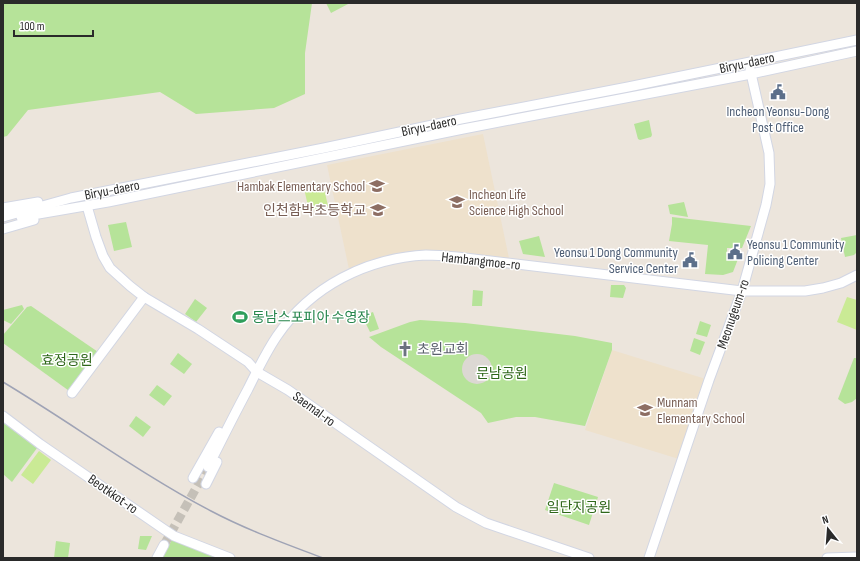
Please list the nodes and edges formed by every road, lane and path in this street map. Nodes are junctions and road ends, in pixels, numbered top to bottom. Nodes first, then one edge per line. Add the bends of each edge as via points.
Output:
1 (857, 40) edge
2 (857, 50) edge
3 (749, 63) junction
4 (751, 74) junction
5 (71, 198) junction
6 (87, 206) junction
7 (3, 208) edge
8 (71, 209) junction
9 (3, 219) edge
10 (3, 229) edge
11 (857, 275) edge
12 (742, 291) junction
13 (144, 297) junction
14 (257, 372) junction
15 (72, 393) dead end
16 (3, 416) edge
17 (208, 467) tunnel mouth
18 (193, 478) dead end
19 (206, 484) dead end
20 (164, 545) tunnel mouth
21 (857, 557) edge
22 (157, 558) edge
23 (230, 558) edge
24 (589, 558) edge
25 (649, 558) edge
26 (827, 558) edge

1 - 3 main road, Biryu-daero
2 - 4 main road, Biryu-daero
3 - 4 main road, Meonugeum-ro
3 - 5 main road, Biryu-daero
4 - 6 main road, Biryu-daero
4 - 12 main road, Meonugeum-ro via 768,144 770,184
5 - 7 main road
5 - 9 main road, Biryu-daero
6 - 8 main road, Biryu-daero
6 - 13 main road, Saemal-ro via 96,237 110,268
8 - 9 main road, Biryu-daero
8 - 10 main road
11 - 12 main road, Hambangmoe-ro via 835,284 805,291
12 - 14 main road, Hambangmoe-ro via 457,257 402,257 340,278 306,302 277,336
12 - 25 main road, Meonugeum-ro
13 - 14 main road, Saemal-ro via 248,362
13 - 15 main road
14 - 17 main road, Hambangmoe-ro
14 - 18 main road via 247,380
14 - 19 main road via 256,384
14 - 24 main road, Saemal-ro via 288,390 456,507 486,523
16 - 23 main road, Beotkkot-ro via 174,536
20 - 22 main road
21 - 26 main road

